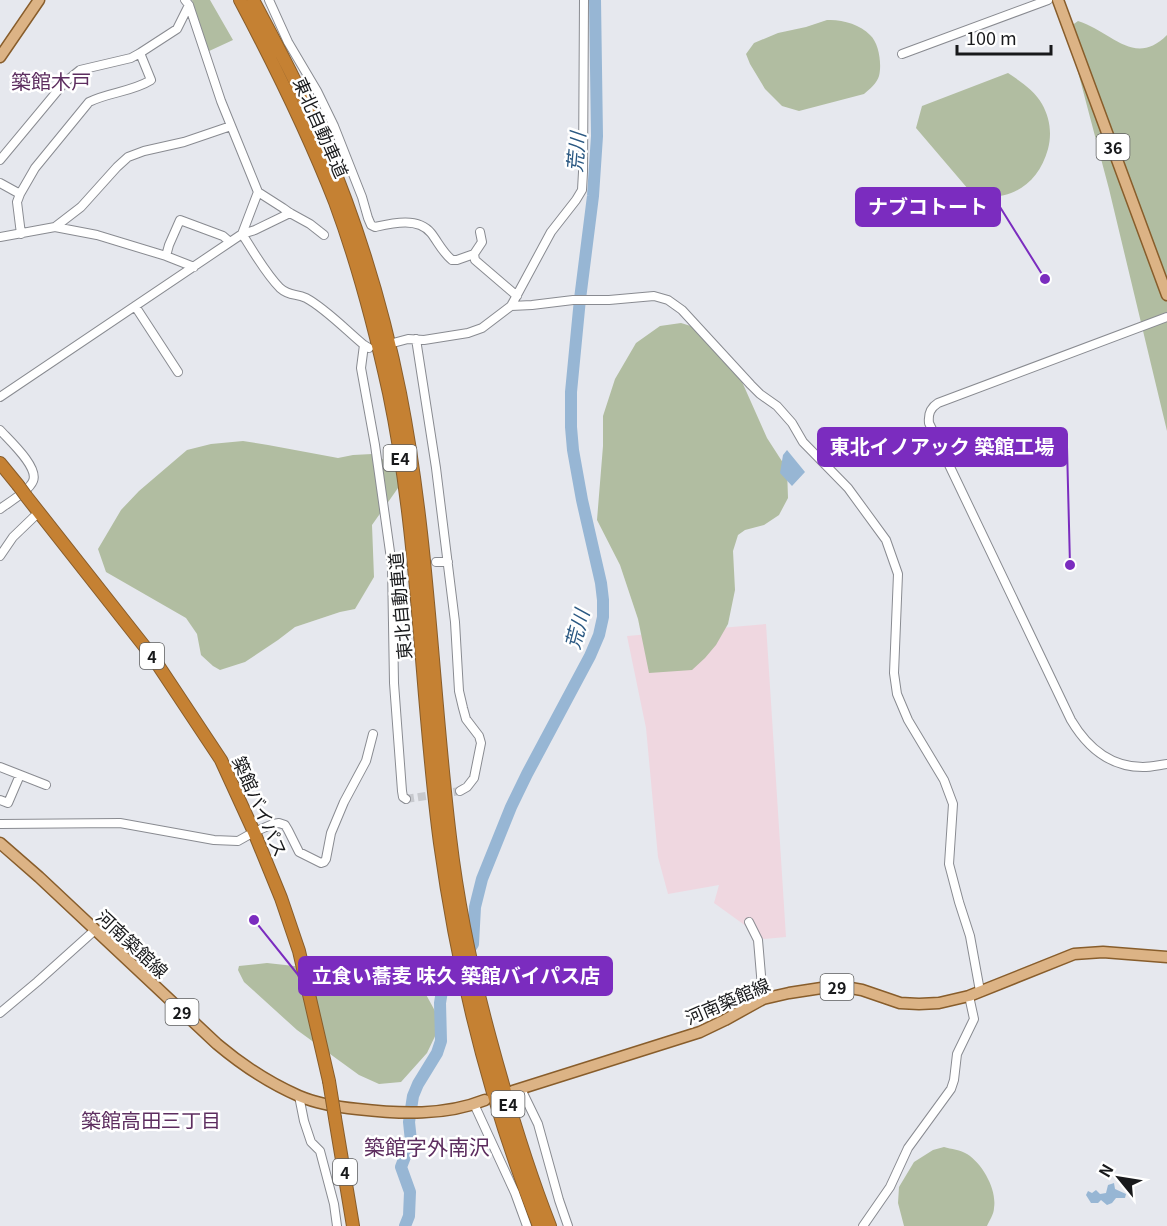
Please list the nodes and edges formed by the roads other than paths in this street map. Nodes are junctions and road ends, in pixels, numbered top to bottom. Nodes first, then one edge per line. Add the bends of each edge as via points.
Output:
1 (39, 0) edge
2 (240, 0) edge
3 (253, 0) edge
4 (584, 0) edge
5 (1048, 0) edge
6 (1058, 0) edge
7 (270, 1) edge
8 (187, 2) edge
9 (140, 53) junction
10 (902, 54) dead end
11 (0, 57) edge
12 (231, 126) junction
13 (0, 160) edge
14 (0, 183) edge
15 (258, 192) junction
16 (20, 194) junction
17 (290, 213) junction
18 (55, 227) junction
19 (480, 232) dead end
20 (21, 234) junction
21 (242, 234) junction
22 (324, 235) dead end
23 (0, 237) edge
24 (230, 242) junction
25 (474, 254) junction
26 (166, 256) junction
27 (194, 267) junction
28 (518, 296) junction
29 (1167, 296) edge
30 (135, 306) junction
31 (513, 306) junction
32 (1167, 317) edge
33 (416, 339) junction
34 (393, 343) dead end
35 (178, 372) dead end
36 (0, 397) edge
37 (0, 430) edge
38 (0, 463) edge
39 (0, 509) edge
40 (39, 512) junction
41 (0, 556) edge
42 (436, 562) tunnel mouth
43 (448, 562) junction
44 (373, 734) dead end
45 (1167, 764) edge
46 (0, 767) edge
47 (20, 774) junction
48 (46, 785) dead end
49 (460, 791) dead end
50 (406, 799) dead end
51 (0, 800) edge
52 (0, 824) edge
53 (254, 832) junction
54 (0, 843) edge
55 (750, 922) dead end
56 (95, 930) junction
57 (1167, 957) edge
58 (980, 992) junction
59 (969, 996) junction
60 (763, 999) junction
61 (0, 1013) edge
62 (517, 1090) joint
63 (299, 1096) junction
64 (485, 1100) dead end
65 (474, 1104) junction
66 (337, 1226) edge
67 (353, 1226) edge
68 (527, 1226) edge
69 (539, 1226) edge
70 (550, 1226) edge
71 (568, 1226) edge
72 (864, 1226) edge

1 - 11 main road
2 - 69 highway, 東北自動車道 / E4 via 313,149 336,206 375,333 409,517 430,753 456,943 490,1083
3 - 70 highway, 東北自動車道 / E4 via 324,144 368,267 385,329 400,393 419,514 450,839 464,930 501,1079
4 - 28 street via 582,190 550,232
5 - 10 street
6 - 29 main road, 36
7 - 25 street via 334,126 371,225 422,225 452,260
8 - 9 street via 177,29
8 - 12 street
9 - 13 street via 80,70 64,83
9 - 16 street via 151,80 89,102 35,168
12 - 15 street
12 - 18 street via 129,157 81,207
14 - 16 street
15 - 17 street
15 - 21 street
16 - 20 street via 17,202
17 - 21 street
17 - 22 street
18 - 20 street
18 - 26 street
19 - 25 street via 482,242
20 - 23 street
21 - 24 street
21 - 50 street via 281,289 318,306 367,347 361,368 395,566 394,683 402,791
24 - 26 street via 180,220
24 - 27 street
25 - 28 street via 475,260
26 - 27 street
27 - 30 street
28 - 31 street
30 - 35 street
30 - 36 street
31 - 33 street via 468,333
31 - 58 street via 654,296 668,300 682,310 756,390 777,406 803,442 848,488 886,540 898,574 894,673 897,694 953,804 949,864 970,936
32 - 45 street via 938,404 928,416 1080,735 1109,760 1143,767
33 - 34 street
33 - 43 street
37 - 39 street via 31,465 34,480
38 - 40 highway, 築館バイパス / 4, bridge
40 - 41 street
40 - 53 highway, 築館バイパス / 4 via 152,656 221,760
42 - 43 street
43 - 49 street via 459,691 466,719 481,743 474,778
44 - 53 street via 366,761 331,833 324,862 299,852 285,825 273,824
46 - 47 street
47 - 48 street
47 - 51 street via 8,803
52 - 53 street via 120,823 238,841
53 - 67 highway, 築館バイパス / 4, bridge via 299,951 329,1081
54 - 56 main road, 河南築館線 / 29
55 - 60 street via 758,940
56 - 61 street
56 - 63 main road, 河南築館線 / 29 via 233,1057
57 - 58 main road, 河南築館線 / 29 via 1074,954
58 - 59 main road, 河南築館線 / 29
59 - 60 main road, 河南築館線 / 29 via 939,1003 900,1003 862,990 828,987
59 - 72 street via 974,1019 957,1054 951,1089 908,1148 890,1187
60 - 62 main road, 河南築館線 / 29 via 700,1032
62 - 71 street via 538,1124
63 - 65 main road, 河南築館線 / 29 via 323,1105 383,1112 447,1110
63 - 66 street via 311,1142 320,1151
64 - 65 main road, 河南築館線 / 29
65 - 68 street

